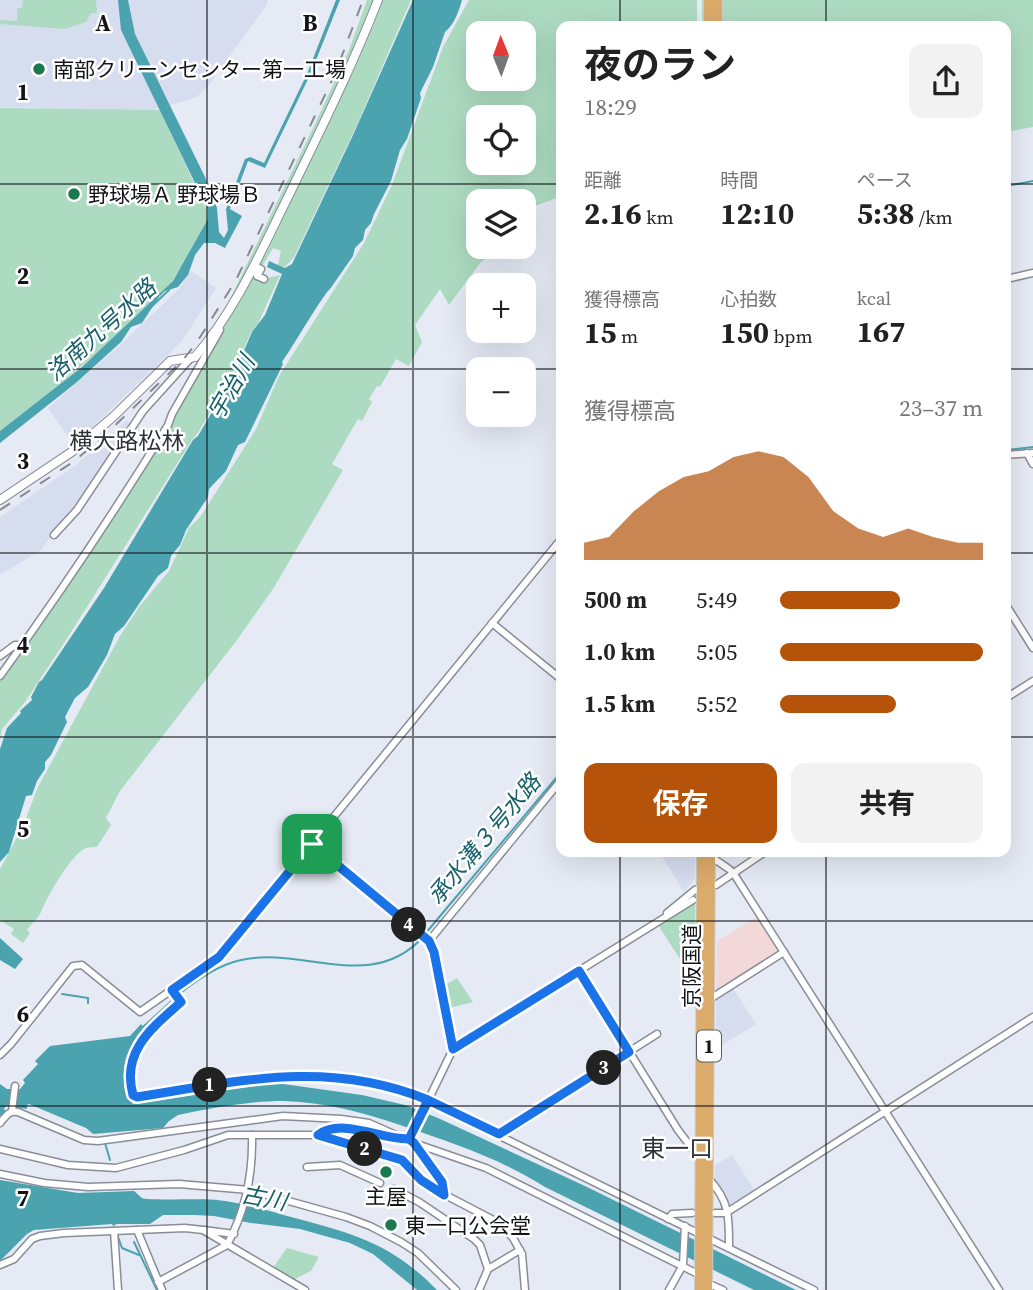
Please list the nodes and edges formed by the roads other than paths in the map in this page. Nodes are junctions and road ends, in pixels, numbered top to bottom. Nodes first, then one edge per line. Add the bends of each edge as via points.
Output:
1 (378, 0) edge
2 (709, 0) edge
3 (717, 0) edge
4 (709, 21) edge
5 (717, 21) edge
6 (1033, 273) edge
7 (1011, 278) edge
8 (264, 279) dead end
9 (190, 359) junction
10 (197, 370) junction
11 (1030, 453) edge
12 (1011, 455) edge
13 (1033, 464) edge
14 (0, 500) edge
15 (54, 535) dead end
16 (556, 545) edge
17 (1011, 613) edge
18 (492, 623) junction
19 (21, 645) junction
20 (1033, 648) edge
21 (0, 656) edge
22 (11, 658) dead end
23 (556, 675) edge
24 (0, 676) edge
25 (1033, 681) edge
26 (1011, 695) edge
27 (556, 786) edge
28 (312, 844) junction
29 (707, 857) edge
30 (707, 857) edge
31 (711, 857) edge
32 (757, 857) edge
33 (734, 874) junction
34 (716, 885) dead end
35 (702, 889) junction
36 (693, 900) dead end
37 (664, 916) junction
38 (428, 940) junction
39 (784, 952) junction
40 (579, 971) junction
41 (174, 991) junction
42 (709, 999) junction
43 (1033, 1017) edge
44 (657, 1034) dead end
45 (453, 1049) junction
46 (629, 1052) junction
47 (0, 1055) edge
48 (15, 1086) dead end
49 (428, 1101) junction
50 (12, 1111) junction
51 (885, 1111) junction
52 (0, 1123) edge
53 (499, 1134) junction
54 (252, 1135) junction
55 (318, 1135) junction
56 (411, 1139) junction
57 (0, 1149) edge
58 (700, 1151) junction
59 (307, 1167) dead end
60 (0, 1174) edge
61 (708, 1178) junction
62 (380, 1183) dead end
63 (394, 1189) dead end
64 (248, 1193) junction
65 (444, 1195) junction
66 (729, 1210) junction
67 (692, 1213) dead end
68 (715, 1213) dead end
69 (668, 1219) junction
70 (684, 1227) junction
71 (137, 1230) junction
72 (203, 1230) junction
73 (114, 1231) junction
74 (234, 1232) junction
75 (704, 1237) junction
76 (227, 1245) junction
77 (729, 1247) junction
78 (520, 1251) junction
79 (683, 1264) junction
80 (0, 1265) edge
81 (488, 1269) junction
82 (704, 1281) edge
83 (158, 1282) junction
84 (118, 1290) edge
85 (162, 1290) edge
86 (305, 1290) edge
87 (456, 1290) edge
88 (479, 1290) edge
89 (525, 1290) edge
90 (669, 1290) edge
91 (723, 1290) edge
92 (814, 1290) edge
93 (999, 1290) edge

1 - 9 main road via 344,82 256,263 226,316
2 - 4 highway
3 - 5 highway
6 - 7 street
8 - 10 street via 257,276 261,268 257,267
9 - 10 street
9 - 14 main road via 170,361 73,451
9 - 15 street via 143,411 77,510
9 - 19 street via 193,372 150,451
10 - 24 street via 104,528
11 - 12 street
11 - 13 street
16 - 18 street
17 - 20 street
18 - 23 street
18 - 28 street
19 - 21 street
19 - 22 street
25 - 26 street
27 - 38 street
28 - 38 street
28 - 41 street via 219,957
29 - 35 highway, 京阪国道 / 1
30 - 42 highway, 京阪国道 / 1
31 - 33 street
32 - 33 street
33 - 34 street
33 - 39 street
35 - 37 street
35 - 58 highway, 京阪国道 / 1
36 - 37 street
37 - 40 street
38 - 45 street
39 - 42 street
39 - 51 street
40 - 45 street
40 - 46 street
41 - 47 street via 140,1012 82,965 73,966
41 - 49 street via 181,1002 139,1044 132,1074 137,1097 270,1076 330,1076 382,1084
42 - 61 highway, 京阪国道 / 1
43 - 51 street
44 - 46 street
45 - 49 street
46 - 53 street
46 - 58 street via 694,1151
48 - 50 street
49 - 53 street
49 - 56 street
50 - 52 street
50 - 56 street via 84,1140 98,1141 283,1116 369,1123
51 - 66 street
51 - 93 street
53 - 69 street
54 - 55 street
54 - 57 street via 217,1138 116,1168 68,1165
54 - 64 street
55 - 56 street via 341,1128
55 - 65 street via 402,1160
56 - 65 street via 442,1182
56 - 79 street via 486,1168
58 - 75 highway, 京阪国道 / 1
59 - 62 street via 340,1165
60 - 64 street via 88,1187 178,1184
61 - 66 street
61 - 75 highway, 京阪国道 / 1
63 - 81 street via 474,1239
64 - 74 street
64 - 87 street via 370,1226 418,1253
65 - 78 street via 499,1223
66 - 68 street
66 - 77 street
67 - 69 street via 672,1214
69 - 70 street
70 - 75 street
70 - 79 street
71 - 72 street
71 - 73 street
71 - 83 street
72 - 74 street
72 - 76 street
73 - 80 street via 40,1236
73 - 84 street
74 - 76 street
75 - 77 street
75 - 82 highway, 京阪国道 / 1
76 - 83 street
76 - 86 street
77 - 92 street
78 - 81 street
78 - 89 street
79 - 82 street
79 - 90 street
81 - 88 street
82 - 91 street
83 - 85 street

